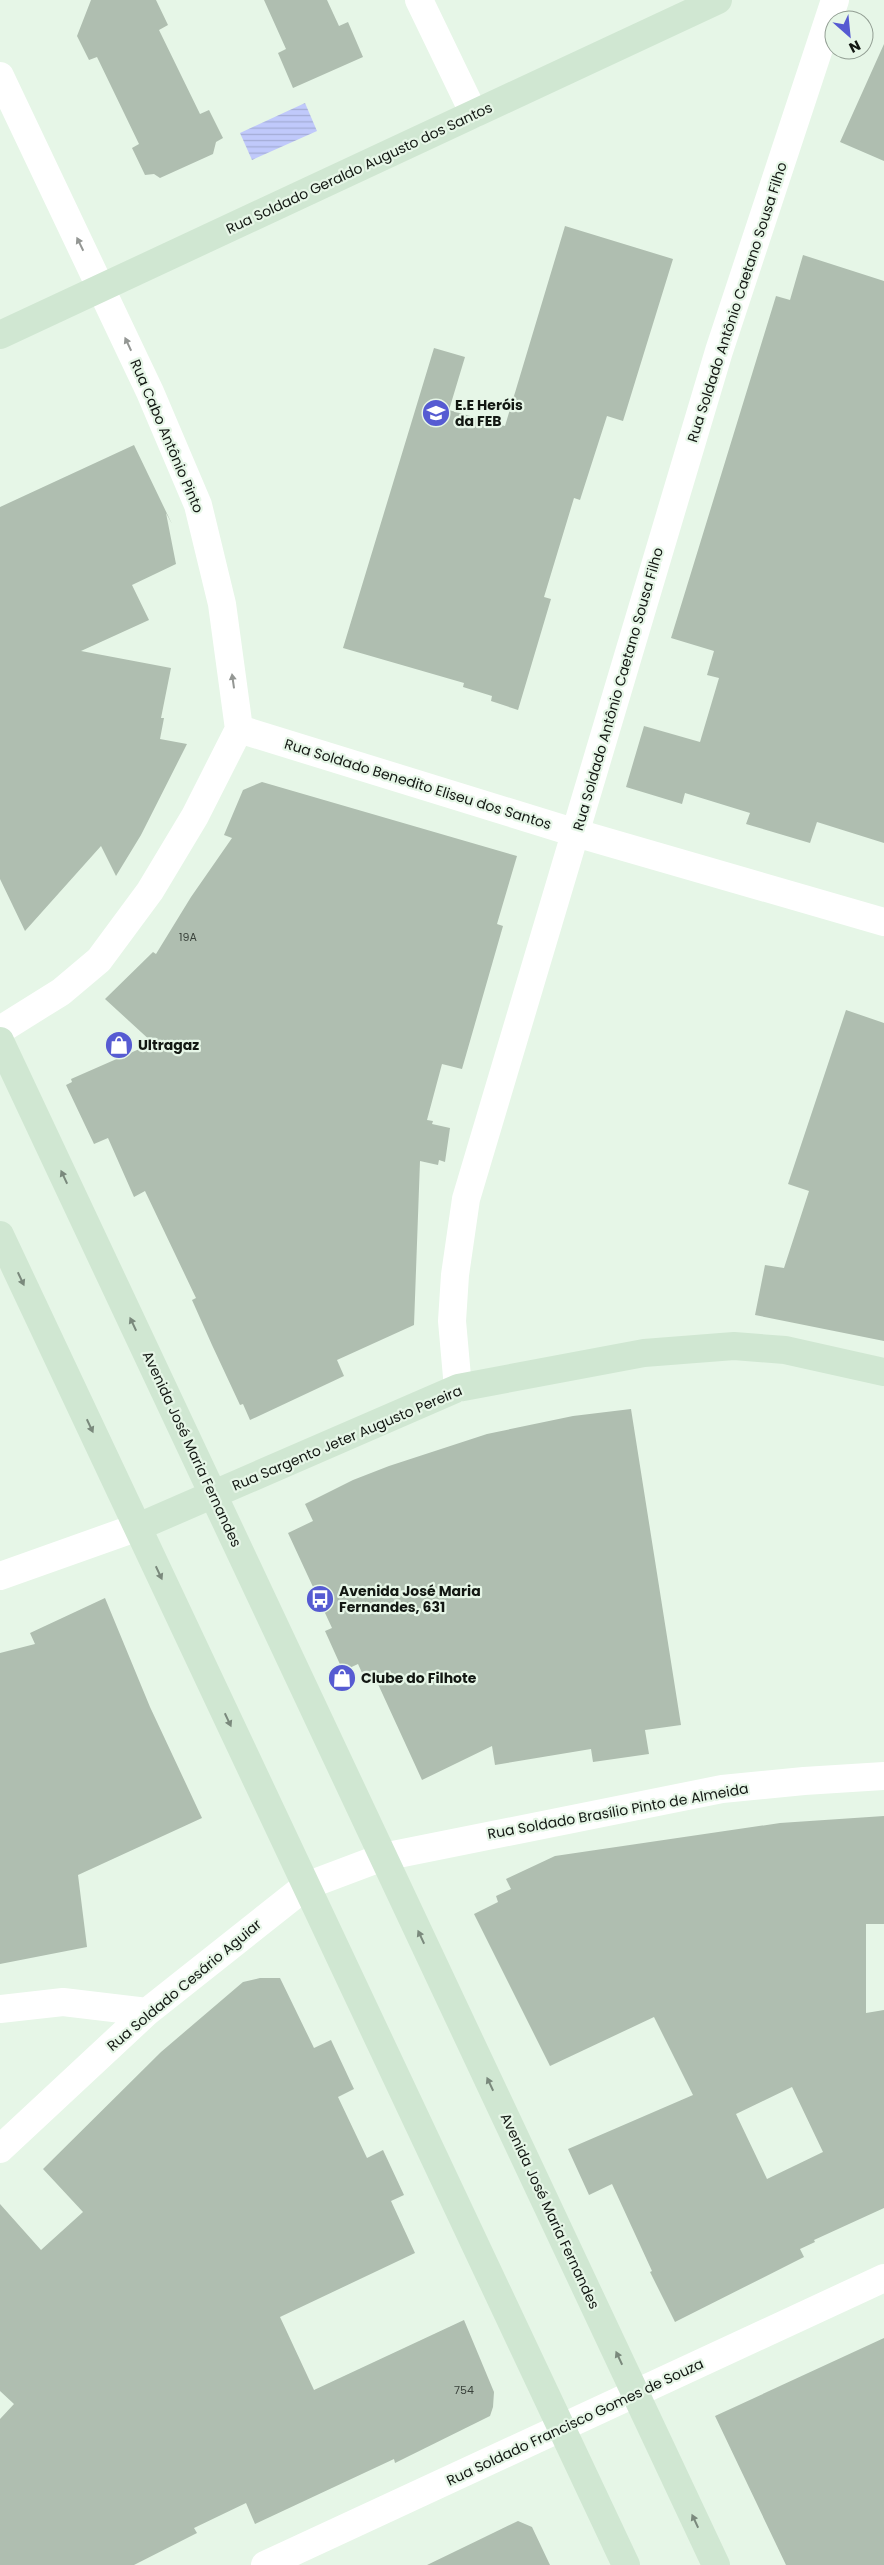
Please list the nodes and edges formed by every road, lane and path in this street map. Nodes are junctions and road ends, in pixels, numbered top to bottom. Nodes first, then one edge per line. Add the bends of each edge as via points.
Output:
1 (419, 0) edge
2 (718, 0) edge
3 (835, 0) edge
4 (0, 76) edge
5 (474, 114) junction
6 (101, 288) junction
7 (0, 335) edge
8 (240, 729) junction
9 (576, 832) junction
10 (884, 922) edge
11 (0, 1030) edge
12 (0, 1041) edge
13 (0, 1235) edge
14 (884, 1372) edge
15 (458, 1388) junction
16 (213, 1495) junction
17 (138, 1527) junction
18 (0, 1576) edge
19 (884, 1776) edge
20 (383, 1856) junction
21 (306, 1886) junction
22 (0, 2009) edge
23 (148, 2012) junction
24 (0, 2149) edge
25 (884, 2278) edge
26 (635, 2393) junction
27 (560, 2427) junction
28 (265, 2565) edge
29 (626, 2565) edge
30 (716, 2565) edge

1 - 5 street
2 - 5 main road, Rua Soldado Geraldo Augusto dos Santos
3 - 9 street, Rua Soldado Antônio Caetano Sousa Filho via 719,350
6 -> 4 street, Rua Cabo Antônio Pinto
5 - 6 main road, Rua Soldado Geraldo Augusto dos Santos
6 - 7 main road, Rua Soldado Geraldo Augusto dos Santos
8 -> 6 street, Rua Cabo Antônio Pinto via 222,604 198,505
8 - 9 street, Rua Soldado Benedito Eliseu dos Santos
8 - 11 street via 195,816 150,891 99,960 61,992
9 - 10 street, Rua Soldado Benedito Eliseu dos Santos
9 - 15 street, Rua Soldado Antônio Caetano Sousa Filho via 466,1199 452,1321
16 -> 12 main road, Avenida José Maria Fernandes
13 -> 17 main road
14 - 15 main road, Rua Sargento Jeter Augusto Pereira via 785,1350 734,1346 644,1354
15 - 16 main road, Rua Sargento Jeter Augusto Pereira
16 - 17 main road, Rua Sargento Jeter Augusto Pereira
16 - 20 main road, Avenida José Maria Fernandes
17 - 18 street, Rua Sargento Jeter Augusto Pereira
17 -> 21 main road
19 - 20 street, Rua Soldado Brasílio Pinto de Almeida via 722,1790
20 - 21 street
26 -> 20 main road, Avenida José Maria Fernandes
21 - 23 street, Rua Soldado Cesário Aguiar
21 - 27 main road
22 - 23 street via 63,2002
23 - 24 street, Rua Soldado Cesário Aguiar
25 - 26 street, Rua Soldado Francisco Gomes de Souza
26 - 27 street, Rua Soldado Francisco Gomes de Souza
30 -> 26 main road, Avenida José Maria Fernandes
27 - 28 street, Rua Soldado Francisco Gomes de Souza
27 - 29 main road

